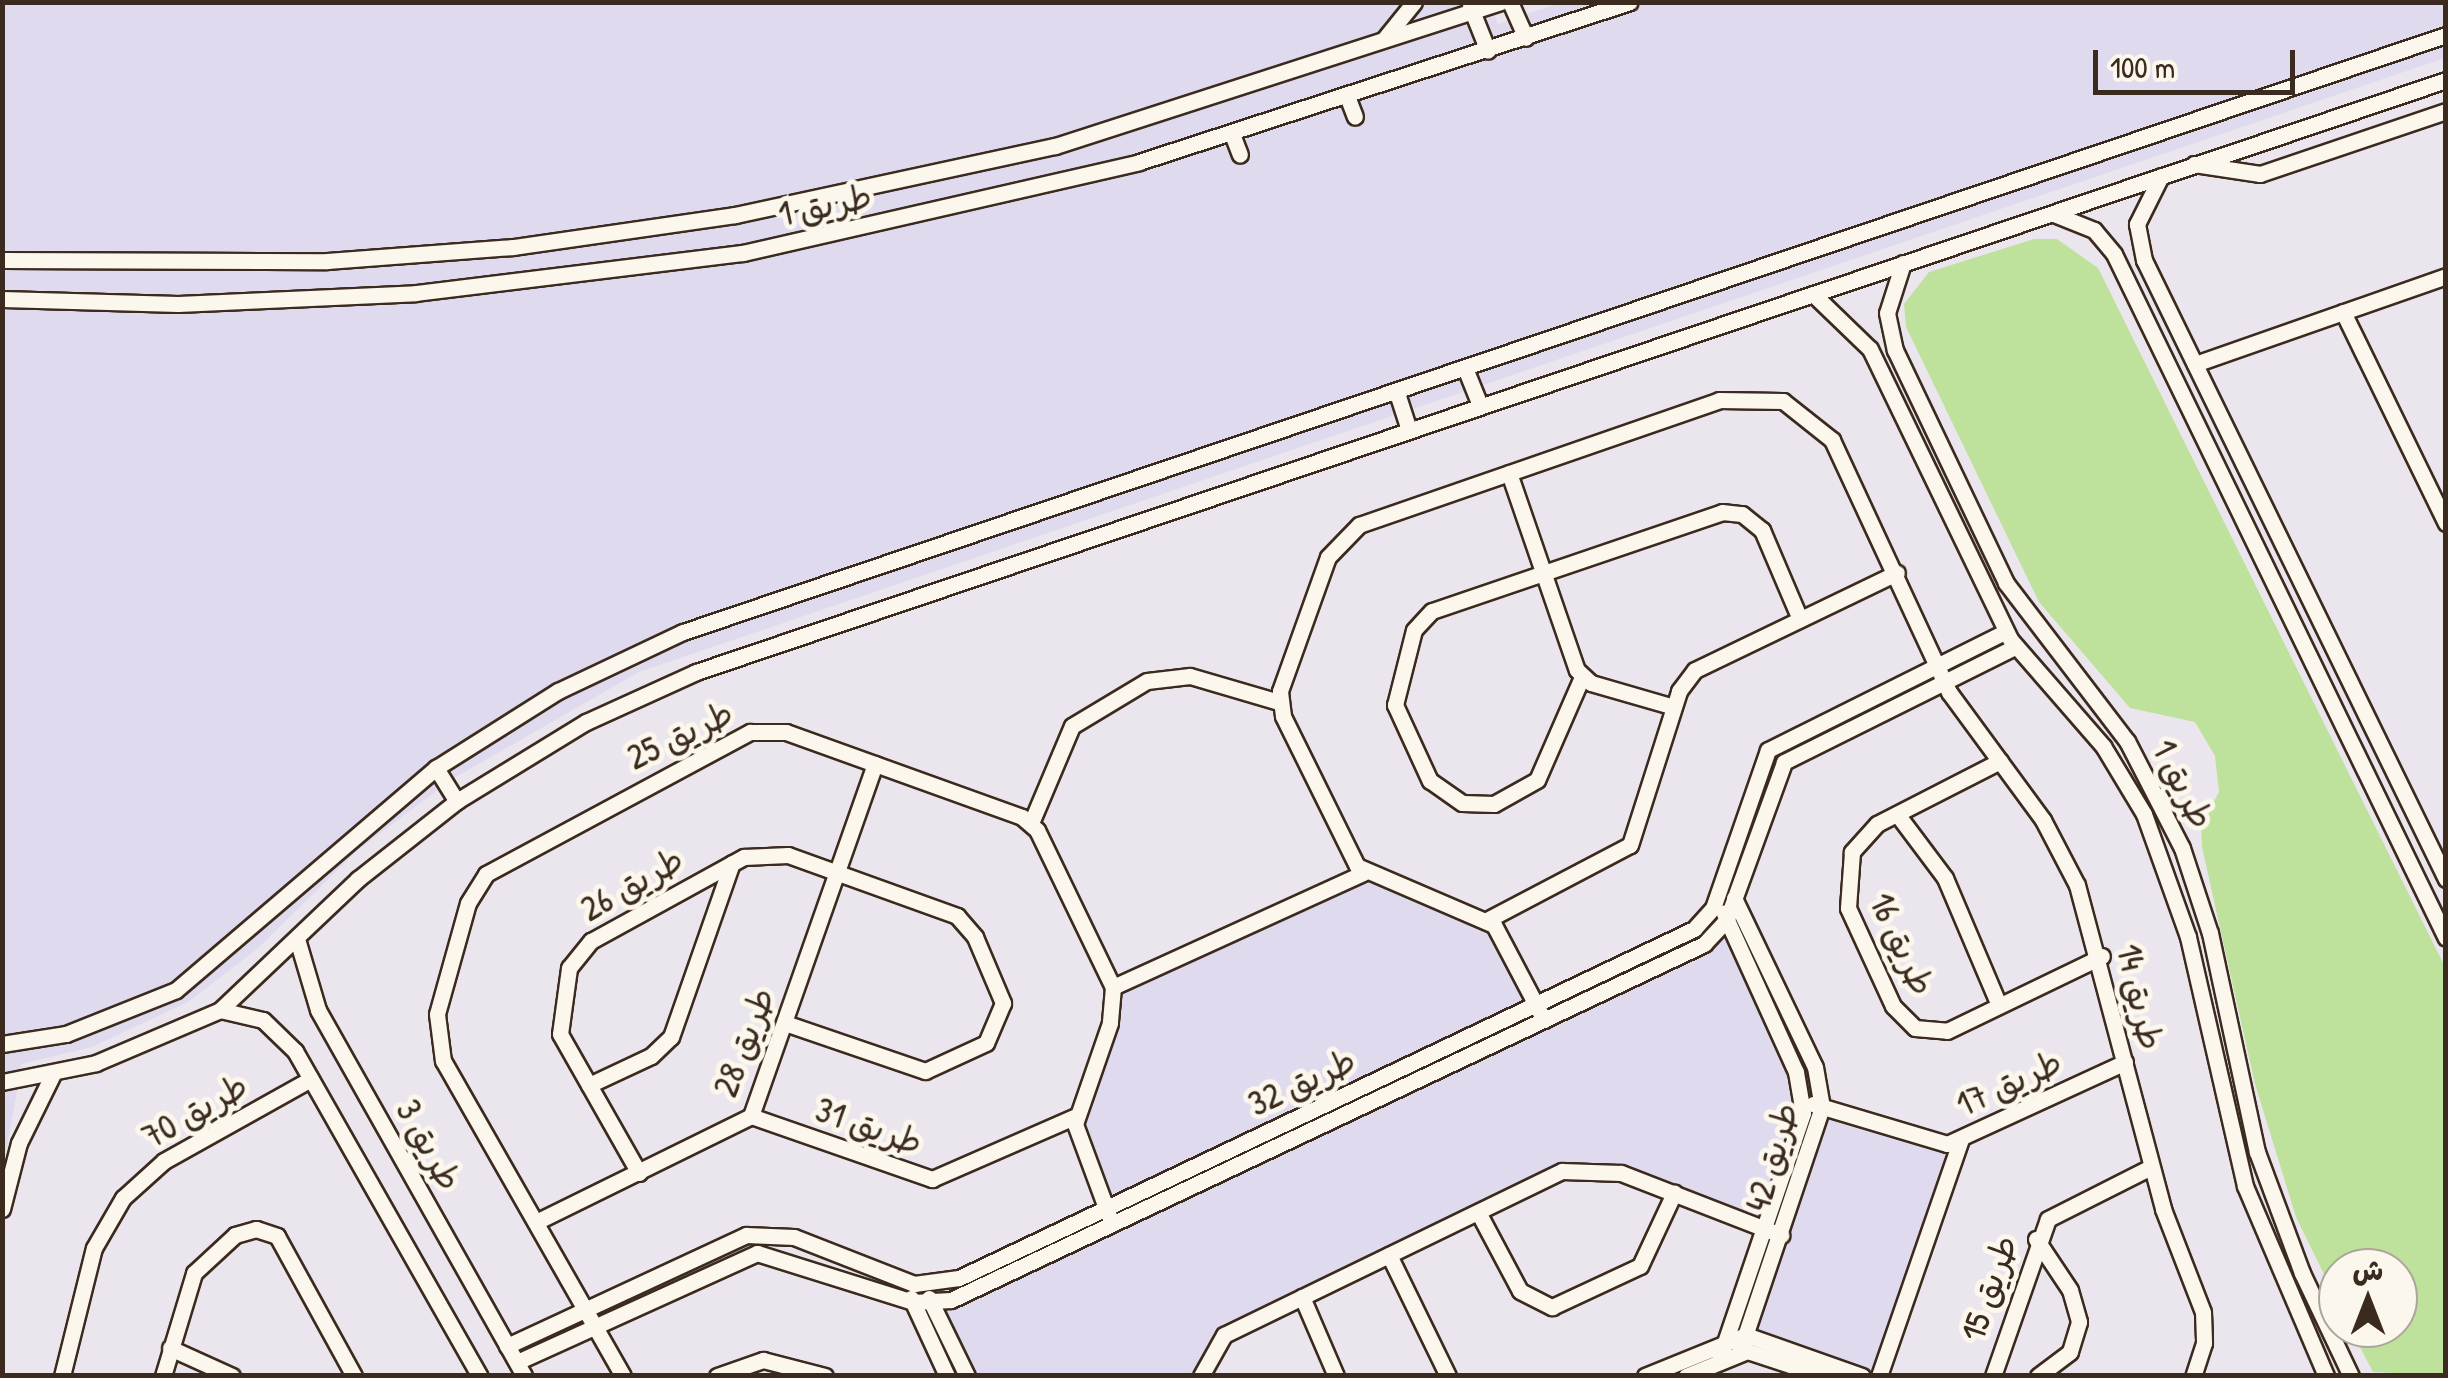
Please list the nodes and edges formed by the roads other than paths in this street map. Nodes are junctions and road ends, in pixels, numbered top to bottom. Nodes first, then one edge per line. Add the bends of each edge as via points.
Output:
1 (1414, 2) edge
2 (1500, 2) edge
3 (1510, 2) edge
4 (1630, 2) edge
5 (1471, 7) edge
6 (2446, 35) edge
7 (1526, 38) junction
8 (1380, 43) junction
9 (1488, 50) junction
10 (2446, 80) edge
11 (1348, 96) junction
12 (2446, 111) edge
13 (1355, 117) dead end
14 (1232, 134) junction
15 (1240, 154) dead end
16 (2194, 164) junction
17 (2162, 174) junction
18 (2050, 214) junction
19 (2, 260) edge
20 (1903, 263) junction
21 (2446, 276) edge
22 (1812, 294) junction
23 (2, 299) edge
24 (2343, 312) junction
25 (2196, 364) junction
26 (1465, 368) junction
27 (1396, 392) junction
28 (1480, 405) junction
29 (1408, 430) junction
30 (1509, 473) junction
31 (2446, 523) edge
32 (1543, 572) junction
33 (1897, 573) junction
34 (1800, 619) junction
35 (2005, 632) junction
36 (2015, 646) junction
37 (1937, 663) junction
38 (1582, 677) junction
39 (1943, 681) junction
40 (1279, 702) junction
41 (1674, 707) junction
42 (2000, 762) junction
43 (875, 764) junction
44 (436, 768) junction
45 (457, 801) junction
46 (1897, 814) junction
47 (1031, 823) junction
48 (732, 863) junction
49 (837, 872) junction
50 (1363, 873) junction
51 (1723, 875) junction
52 (2446, 879) edge
53 (1716, 896) junction
54 (1735, 901) junction
55 (1487, 920) junction
56 (1727, 920) junction
57 (2446, 938) edge
58 (297, 939) junction
59 (2102, 956) junction
60 (1113, 986) junction
61 (1536, 1004) junction
62 (1999, 1005) junction
63 (220, 1010) junction
64 (1544, 1020) junction
65 (785, 1024) junction
66 (2, 1044) edge
67 (2124, 1062) junction
68 (53, 1074) junction
69 (311, 1079) junction
70 (2, 1082) edge
71 (589, 1085) junction
72 (1802, 1100) junction
73 (1822, 1107) junction
74 (750, 1116) junction
75 (1076, 1116) junction
76 (1961, 1140) junction
77 (2151, 1168) junction
78 (639, 1172) junction
79 (1674, 1193) junction
80 (2, 1209) edge
81 (1478, 1212) junction
82 (1109, 1216) junction
83 (536, 1222) junction
84 (1764, 1228) junction
85 (1781, 1235) junction
86 (2036, 1239) junction
87 (1390, 1255) junction
88 (903, 1280) junction
89 (923, 1284) junction
90 (1302, 1297) junction
91 (913, 1302) junction
92 (932, 1303) junction
93 (585, 1308) junction
94 (595, 1325) junction
95 (1724, 1339) junction
96 (1743, 1343) junction
97 (507, 1346) junction
98 (170, 1348) junction
99 (1719, 1360) junction
100 (520, 1369) edge
101 (749, 1369) edge
102 (62, 1376) edge
103 (164, 1376) edge
104 (232, 1376) edge
105 (354, 1376) edge
106 (480, 1376) edge
107 (623, 1376) edge
108 (717, 1376) edge
109 (825, 1376) edge
110 (947, 1376) edge
111 (967, 1376) edge
112 (1201, 1376) edge
113 (1336, 1376) edge
114 (1448, 1376) edge
115 (1645, 1376) edge
116 (1686, 1376) edge
117 (1822, 1376) edge
118 (1862, 1376) edge
119 (1879, 1376) edge
120 (1993, 1376) edge
121 (2038, 1376) edge
122 (2193, 1376) edge
123 (2326, 1376) edge
124 (2351, 1376) edge

1 - 8 street
2 - 5 street, طريق 1
3 - 7 street
4 - 7 street, طريق 1
5 - 8 street, طريق 1
5 - 9 street
6 - 26 street
7 - 9 street, طريق 1
8 - 19 street, طريق 1 via 974,167 647,230 310,262
9 - 11 street, طريق 1
10 - 16 street
11 - 13 street
11 - 14 street, طريق 1
12 - 16 street via 2271,172 2238,174
14 - 15 street
14 - 23 street, طريق 1 via 968,206 580,277 230,303
16 - 17 street
17 - 18 street
17 - 25 street via 2140,206 2138,243
18 - 20 street
18 - 57 street via 2094,230 2114,254
20 - 22 street
20 - 124 street, طريق 1 via 1887,326 1912,386 2006,583 2110,714 2182,848 2262,1166
21 - 24 street
22 - 28 street
22 - 35 street, طريق 1 via 1870,349
24 - 25 street
24 - 31 street
25 - 52 street
26 - 27 street
26 - 28 street
27 - 29 street via 1407,405
27 - 44 street via 699,626 558,691
28 - 29 street
29 - 45 street via 725,660 586,722
30 - 32 street
30 - 33 street, طريق 14 via 1719,400 1783,401 1832,440
30 - 40 street, طريق 14 via 1359,524 1337,540
32 - 34 street via 1729,511 1762,530
32 - 38 street
32 - 38 street via 1422,618 1396,687 1401,726 1439,790 1462,803 1494,804 1537,780
33 - 34 street
33 - 37 street, طريق 14
34 - 41 street via 1695,670
35 - 36 street, طريق 1
35 - 37 street, طريق 32
36 - 39 street, طريق 32
36 - 123 street, طريق 1 via 2103,746 2158,844 2188,937 2245,1186
37 - 39 street, طريق 14
37 - 51 street, طريق 32 via 1768,750
38 - 41 street
39 - 42 street, طريق 14
39 - 54 street, طريق 32 via 1784,762
40 - 47 street via 1190,676 1147,680 1072,726
40 - 50 street
41 - 55 street via 1630,845
42 - 46 street, طريق 16
42 - 59 street, طريق 14 via 2061,852
43 - 47 street, طريق 25
43 - 49 street, طريق 28
43 - 83 street, طريق 25 via 786,732 750,732 479,882 435,1038
44 - 45 street
44 - 66 street via 176,990 66,1034
45 - 58 street
46 - 62 street via 1945,878
46 - 62 street, طريق 16 via 1862,836 1844,889 1893,1006 1927,1032
47 - 60 street
48 - 49 street, طريق 26 via 778,853
48 - 71 street via 666,1045
48 - 71 street, طريق 26 via 591,941 572,960 558,1027
49 - 65 street, طريق 28
49 - 65 street, طريق 26 via 965,922 996,979 999,1022 974,1051 925,1070
50 - 55 street
50 - 60 street
51 - 53 street, طريق 32
51 - 54 street, طريق 42
53 - 56 street, طريق 42
53 - 61 street, طريق 32 via 1694,929
54 - 56 street, طريق 32
54 - 73 street, طريق 42 via 1815,1066
55 - 61 street
56 - 64 street, طريق 32 via 1704,944
56 - 72 street, طريق 42
58 - 63 street
58 - 97 street, طريق 3 via 318,1010
59 - 62 street, طريق 16
59 - 67 street, طريق 14
60 - 75 street via 1110,1022
61 - 64 street
61 - 82 street, طريق 32
63 - 68 street via 139,1048
63 - 69 street, طريق 3 via 276,1028
64 - 82 street, طريق 32
65 - 74 street, طريق 28
67 - 76 street, طريق 17
67 - 77 street, طريق 14
68 - 70 street
68 - 80 street via 19,1143
69 - 102 street, طريق 70 via 164,1160 123,1198 94,1248
69 - 106 street, طريق 3
71 - 78 street, طريق 26
72 - 73 street, طريق 17
72 - 84 street, طريق 42 via 1797,1140
73 - 76 street, طريق 17 via 1934,1144
73 - 85 street, طريق 42
74 - 75 street, طريق 31 via 932,1179
74 - 78 street, طريق 28
75 - 82 street via 1079,1150
76 - 119 street
77 - 86 street, طريق 15 via 2066,1204
77 - 122 street, طريق 14 via 2203,1312 2204,1342
78 - 83 street, طريق 28
79 - 81 street via 1582,1167
79 - 81 street via 1640,1266 1552,1306 1520,1291
79 - 84 street
81 - 87 street
82 - 89 street, طريق 32 via 959,1278
82 - 92 street, طريق 32
83 - 93 street, طريق 25
84 - 85 street
84 - 95 street, طريق 42
85 - 96 street, طريق 42
86 - 120 street, طريق 15
86 - 121 street via 2070,1290 2079,1322 2070,1352
87 - 90 street
87 - 114 street
88 - 89 street, طريق 32
88 - 91 street
88 - 93 street, طريق 32 via 794,1238 762,1234 715,1245
89 - 92 street
90 - 112 street via 1224,1335
90 - 113 street
91 - 92 street, طريق 32
91 - 94 street, طريق 32 via 757,1253
91 - 110 street
92 - 111 street
93 - 94 street, طريق 25
93 - 97 street, طريق 32
94 - 100 street, طريق 32
94 - 107 street, طريق 25
95 - 96 street
95 - 99 street, طريق 42
95 - 115 street
96 - 99 street
96 - 117 street
96 - 118 street
97 - 100 street, طريق 3
98 - 103 street
98 - 104 street
98 - 105 street via 194,1272 235,1234 256,1228 277,1236
99 - 116 street
101 - 108 street
101 - 109 street via 780,1360

